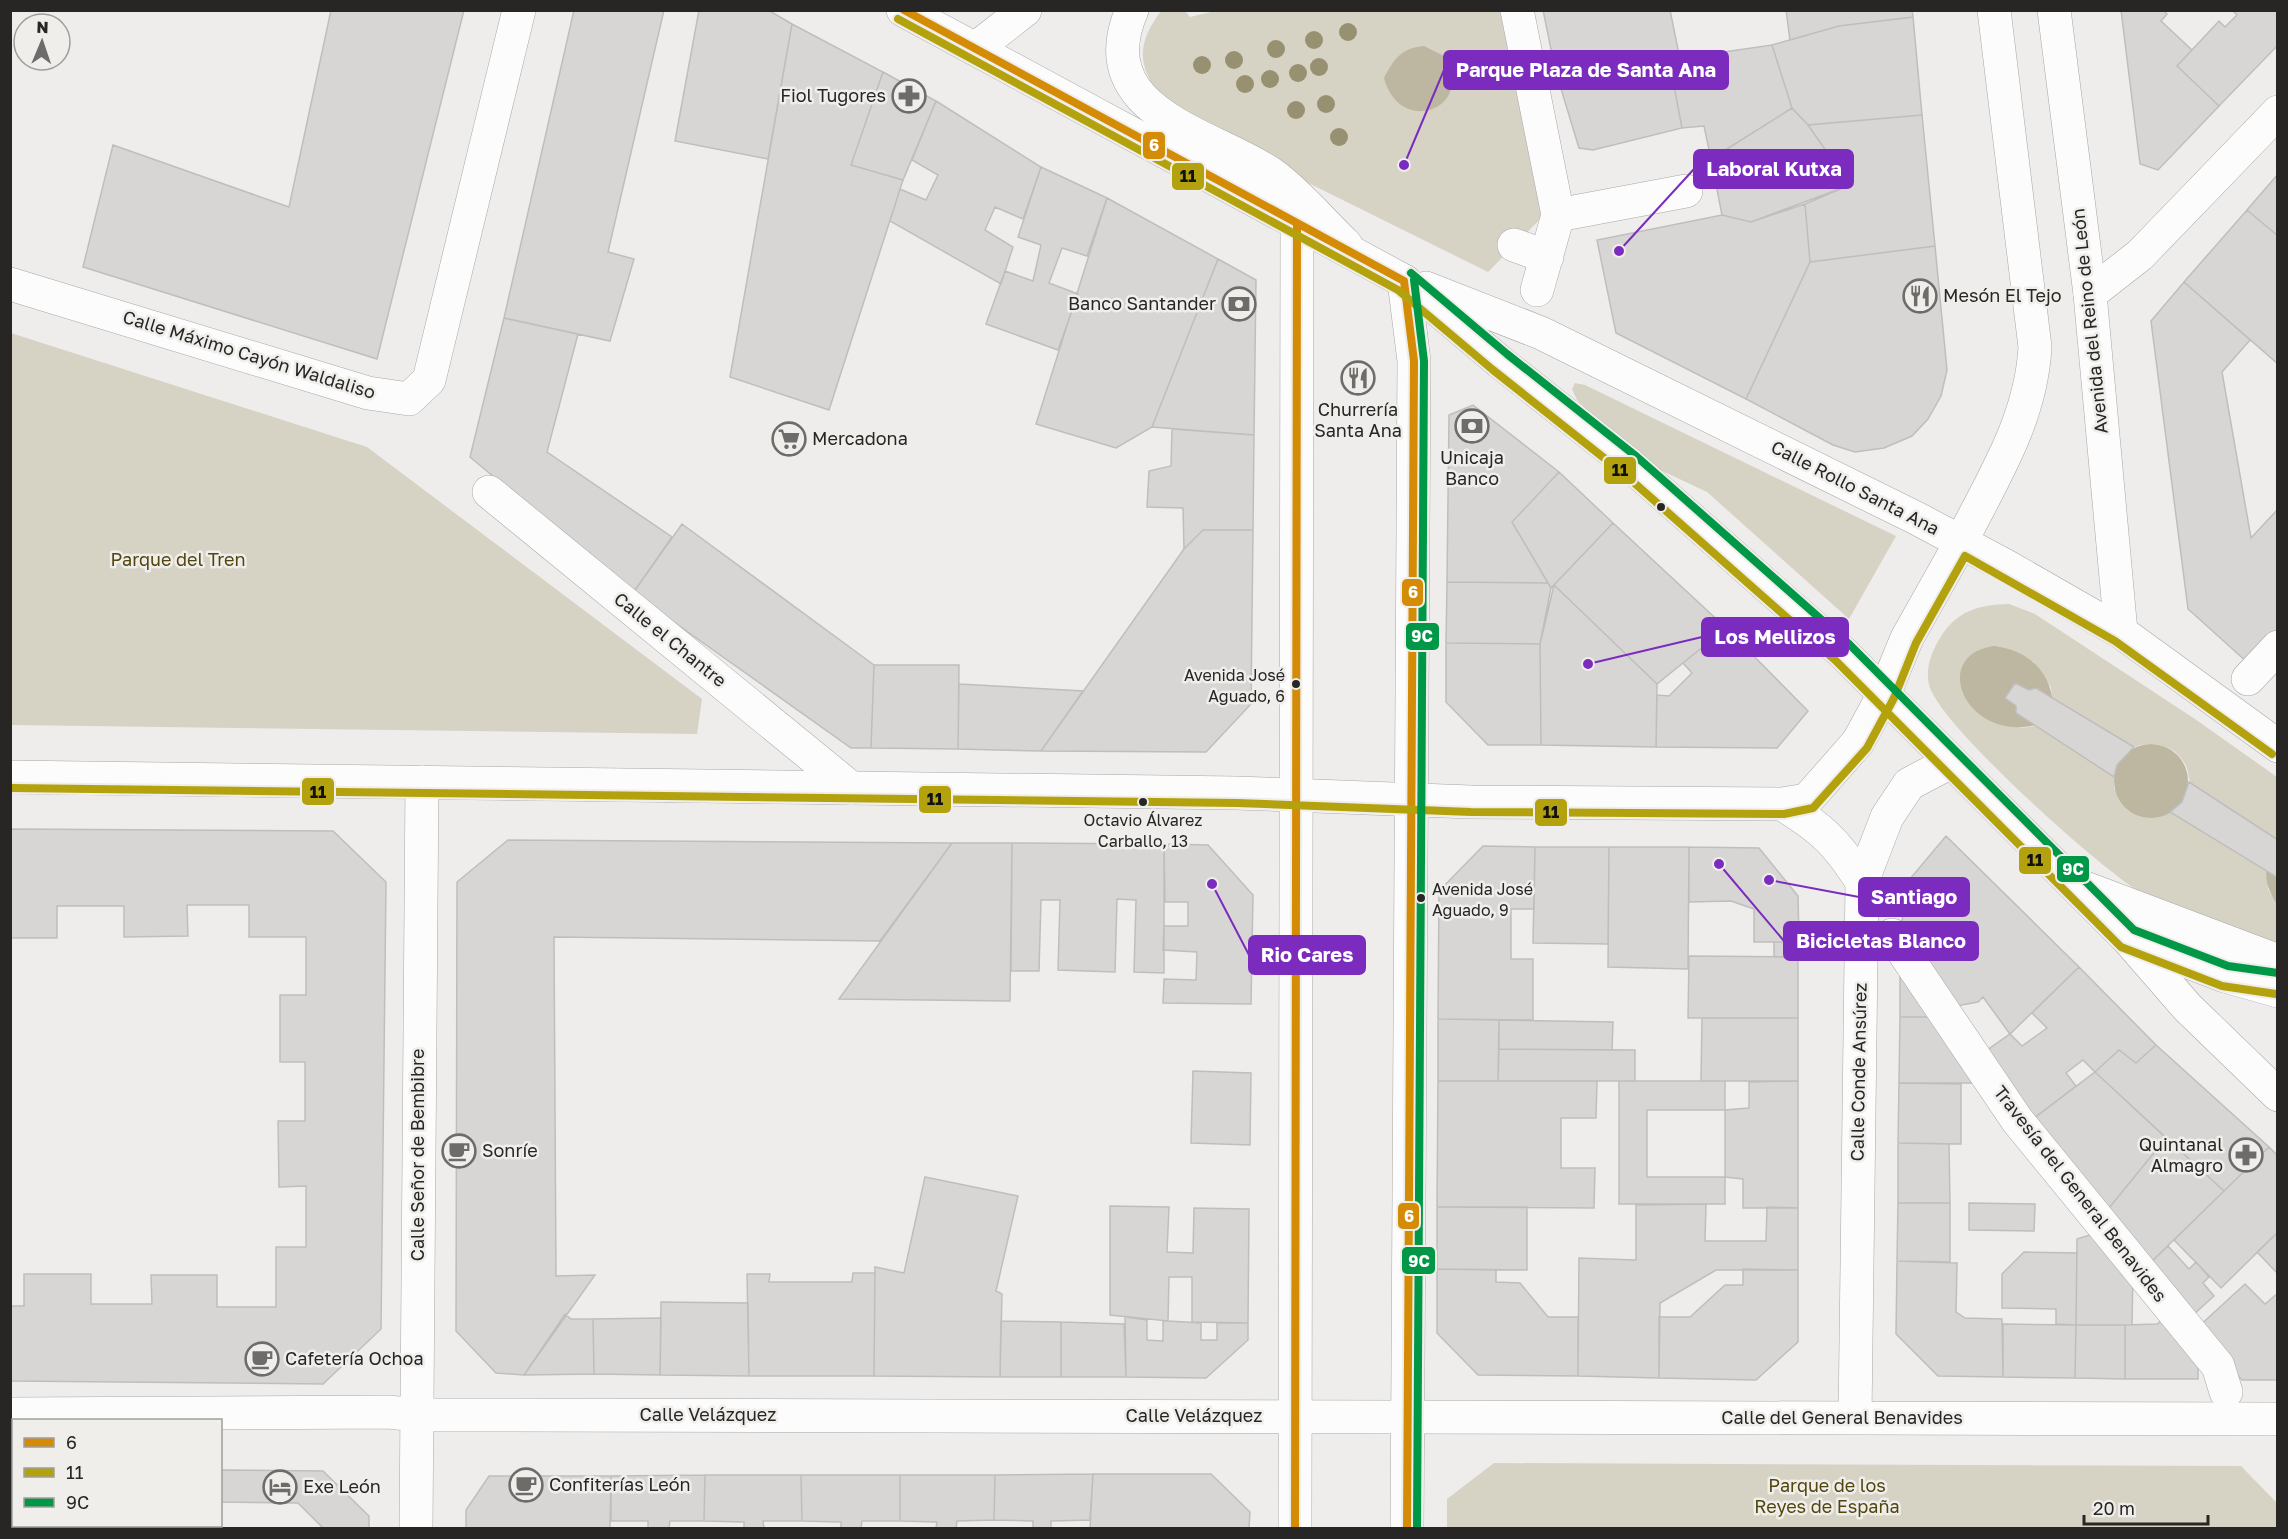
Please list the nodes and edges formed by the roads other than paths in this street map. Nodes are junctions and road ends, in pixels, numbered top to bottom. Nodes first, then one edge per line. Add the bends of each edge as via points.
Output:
1 (519, 10) edge
2 (903, 10) edge
3 (1025, 10) edge
4 (1132, 10) edge
5 (1517, 10) edge
6 (2054, 10) edge
7 (2000, 17) edge
8 (975, 49) junction
9 (2277, 112) edge
10 (1686, 191) dead end
11 (1558, 215) junction
12 (1297, 223) junction
13 (1514, 245) dead end
14 (1359, 256) junction
15 (1546, 257) junction
16 (1404, 280) junction
17 (10, 284) edge
18 (1537, 290) dead end
19 (2090, 294) junction
20 (489, 492) dead end
21 (1961, 542) junction
22 (2121, 632) junction
23 (2277, 647) edge
24 (2248, 679) dead end
25 (1884, 694) junction
26 (2277, 746) edge
27 (1951, 762) junction
28 (10, 777) edge
29 (422, 782) junction
30 (850, 788) junction
31 (1297, 794) junction
32 (1412, 799) junction
33 (1782, 804) junction
34 (1862, 882) junction
35 (2075, 885) junction
36 (1892, 935) dead end
37 (2128, 939) junction
38 (2277, 961) edge
39 (2225, 976) junction
40 (2277, 984) edge
41 (2277, 991) edge
42 (2277, 1095) edge
43 (2226, 1392) dead end
44 (10, 1414) edge
45 (417, 1415) junction
46 (1295, 1416) junction
47 (1407, 1416) junction
48 (1855, 1418) junction
49 (2277, 1419) edge
50 (416, 1528) edge
51 (1295, 1528) edge
52 (1407, 1528) edge

1 - 17 street, Calle Máximo Cayón Waldaliso via 429,380 409,399 368,393
2 - 8 street
3 - 8 street
4 - 14 street via 1121,46 1129,77 1143,98 1168,122 1273,176
5 - 11 street
6 - 19 street, Avenida del Reino de León
7 - 21 street via 2035,347 2033,378 2021,423
8 - 12 street
9 - 19 street via 2140,255
10 - 11 street
11 - 15 street
12 - 14 street
12 - 31 street
13 - 15 street
14 - 16 street
15 - 18 street
16 - 21 street, Calle Rollo Santa Ana via 1520,323
16 - 25 street via 1630,465 1842,652
16 - 32 street via 1414,361
19 - 22 street, Avenida del Reino de León
20 - 30 street, Calle el Chantre
21 - 22 street, Calle Rollo Santa Ana
21 - 25 street via 1907,638
22 - 26 street, Calle Rollo Santa Ana
23 - 24 street
25 - 27 street
25 - 33 street via 1858,742 1807,800
27 - 34 street, Calle Conde Ansúrez via 1909,784 1887,817
27 - 35 street
28 - 29 street
29 - 30 street
29 - 45 street, Calle Señor de Bembibre
30 - 31 street
31 - 32 street
31 - 46 street
32 - 33 street
32 - 47 street
33 - 34 street via 1816,824
34 - 48 street, Calle Conde Ansúrez
35 - 37 street
35 - 38 street
36 - 43 street, Travesía del General Benavides via 2017,1120 2218,1366
37 - 39 street
37 - 42 street via 2187,1007
39 - 40 street
39 - 41 street
44 - 45 street, Calle Velázquez
45 - 46 street, Calle Velázquez
45 - 50 street, Calle Señor de Bembibre
46 - 47 street, Calle Velázquez
46 - 51 street
47 - 48 street, Calle del General Benavides
47 - 52 street
48 - 49 street, Calle del General Benavides

